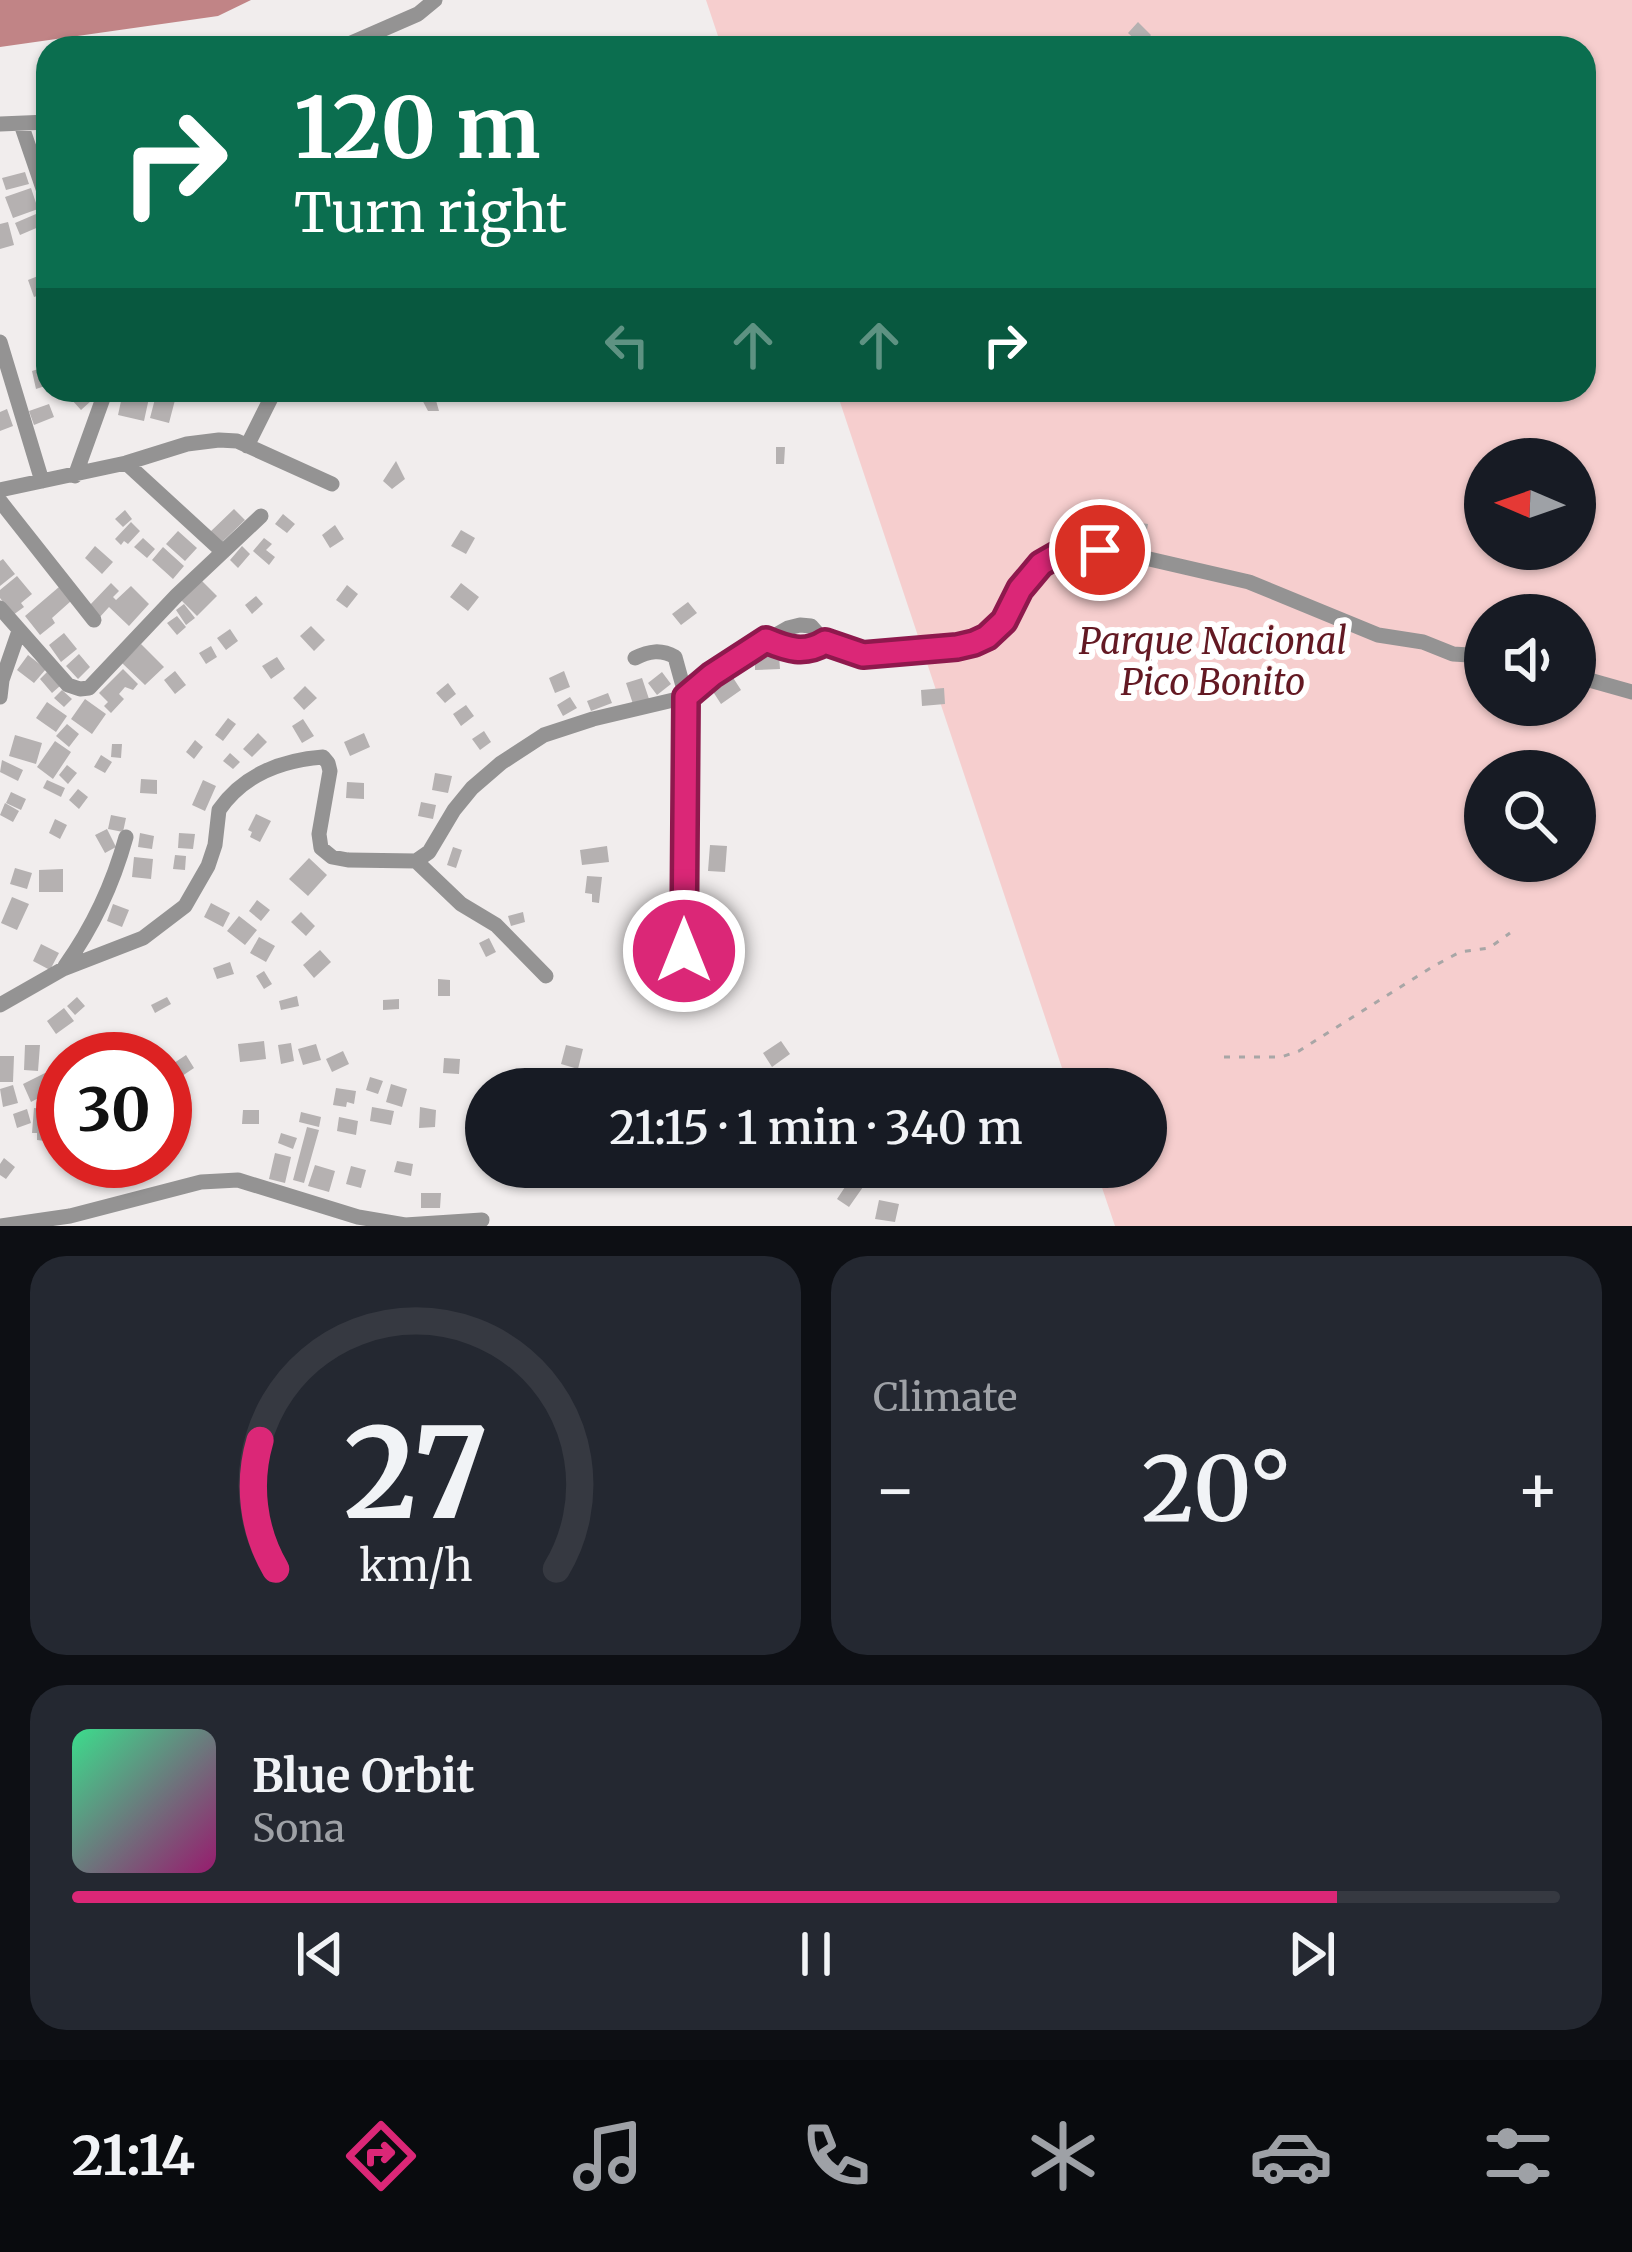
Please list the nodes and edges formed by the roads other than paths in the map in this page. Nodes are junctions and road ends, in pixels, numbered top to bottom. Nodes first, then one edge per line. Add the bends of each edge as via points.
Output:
1 (435, 0) edge
2 (368, 36) edge
3 (36, 123) edge
4 (0, 124) edge
5 (21, 124) junction
6 (36, 168) edge
7 (0, 342) edge
8 (102, 402) edge
9 (269, 402) edge
10 (248, 446) junction
11 (126, 463) junction
12 (75, 476) junction
13 (42, 482) junction
14 (332, 484) dead end
15 (0, 490) edge
16 (0, 501) edge
17 (261, 516) dead end
18 (223, 552) junction
19 (0, 608) edge
20 (94, 620) dead end
21 (20, 631) junction
22 (766, 640) junction
23 (825, 642) junction
24 (1464, 655) edge
25 (635, 658) dead end
26 (1596, 682) edge
27 (1632, 692) edge
28 (0, 697) edge
29 (686, 697) junction
30 (127, 837) dead end
31 (416, 861) junction
32 (684, 951) dead end
33 (63, 969) junction
34 (546, 976) dead end
35 (0, 1005) edge
36 (482, 1220) dead end
37 (0, 1226) edge

1 - 2 street
3 - 5 street
4 - 5 street
5 - 6 street
7 - 13 street
8 - 12 street
9 - 10 street
10 - 11 street via 187,443
10 - 14 street
11 - 12 street
11 - 18 street
12 - 13 street
13 - 15 street
16 - 20 street
17 - 18 street
18 - 21 street via 88,688 68,685
19 - 21 street
21 - 28 street
22 - 23 street via 798,651
22 - 23 street via 800,625
22 - 29 street
23 - 24 street via 863,655 974,643 1004,621 1041,564 1062,552 1100,550 1250,582 1378,635
25 - 29 street via 675,657
26 - 27 street
29 - 31 street via 544,734 472,788
29 - 32 street
30 - 33 street via 95,919
31 - 33 street via 332,857 319,834 328,763 323,757 275,765 224,801 215,845 185,906 143,938
31 - 34 street
33 - 35 street
36 - 37 street via 405,1225 238,1180

